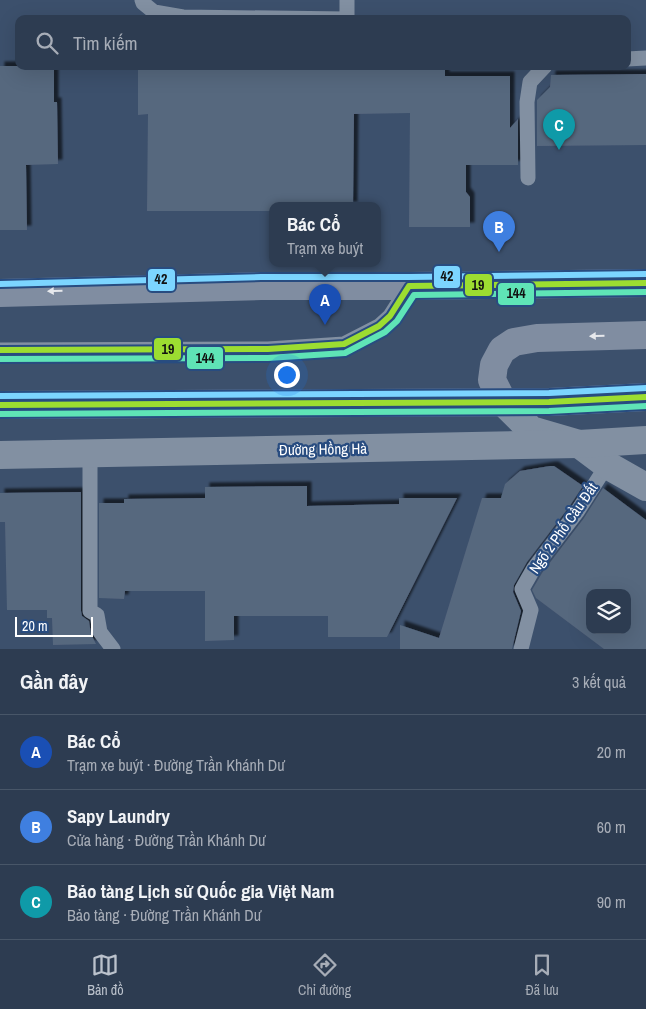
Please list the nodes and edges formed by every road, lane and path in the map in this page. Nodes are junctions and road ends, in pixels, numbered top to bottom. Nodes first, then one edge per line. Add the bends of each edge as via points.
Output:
1 (142, 0) edge
2 (347, 0) edge
3 (171, 15) edge
4 (346, 15) edge
5 (646, 58) edge
6 (631, 59) edge
7 (541, 70) edge
8 (528, 178) dead end
9 (646, 284) edge
10 (409, 286) junction
11 (0, 293) edge
12 (646, 335) edge
13 (0, 350) edge
14 (646, 397) edge
15 (503, 402) junction
16 (549, 402) junction
17 (0, 405) edge
18 (646, 440) edge
19 (579, 444) junction
20 (90, 454) junction
21 (0, 455) edge
22 (607, 465) junction
23 (646, 487) edge
24 (113, 649) edge
25 (521, 649) edge

1 - 3 lane via 154,12
2 - 4 lane
5 - 6 lane
7 - 8 lane via 530,82 527,102
9 - 10 main road
10 -> 11 main road via 261,286
10 - 13 lane via 390,316 379,326 344,344 268,349
12 -> 15 main road via 537,338 514,342 502,350 494,364 492,380
14 - 16 main road
15 - 16 main road
15 - 17 main road
15 - 19 street via 532,430
16 - 19 street via 550,418
18 - 19 street, Đường Hồng Hà
19 - 20 street, Đường Hồng Hà
19 - 22 street
20 - 21 street, Đường Hồng Hà
20 - 24 lane via 90,611 97,615 100,632
22 - 23 street
22 - 25 lane, Ngõ 2 Phố Cầu Đất via 522,589 531,610

